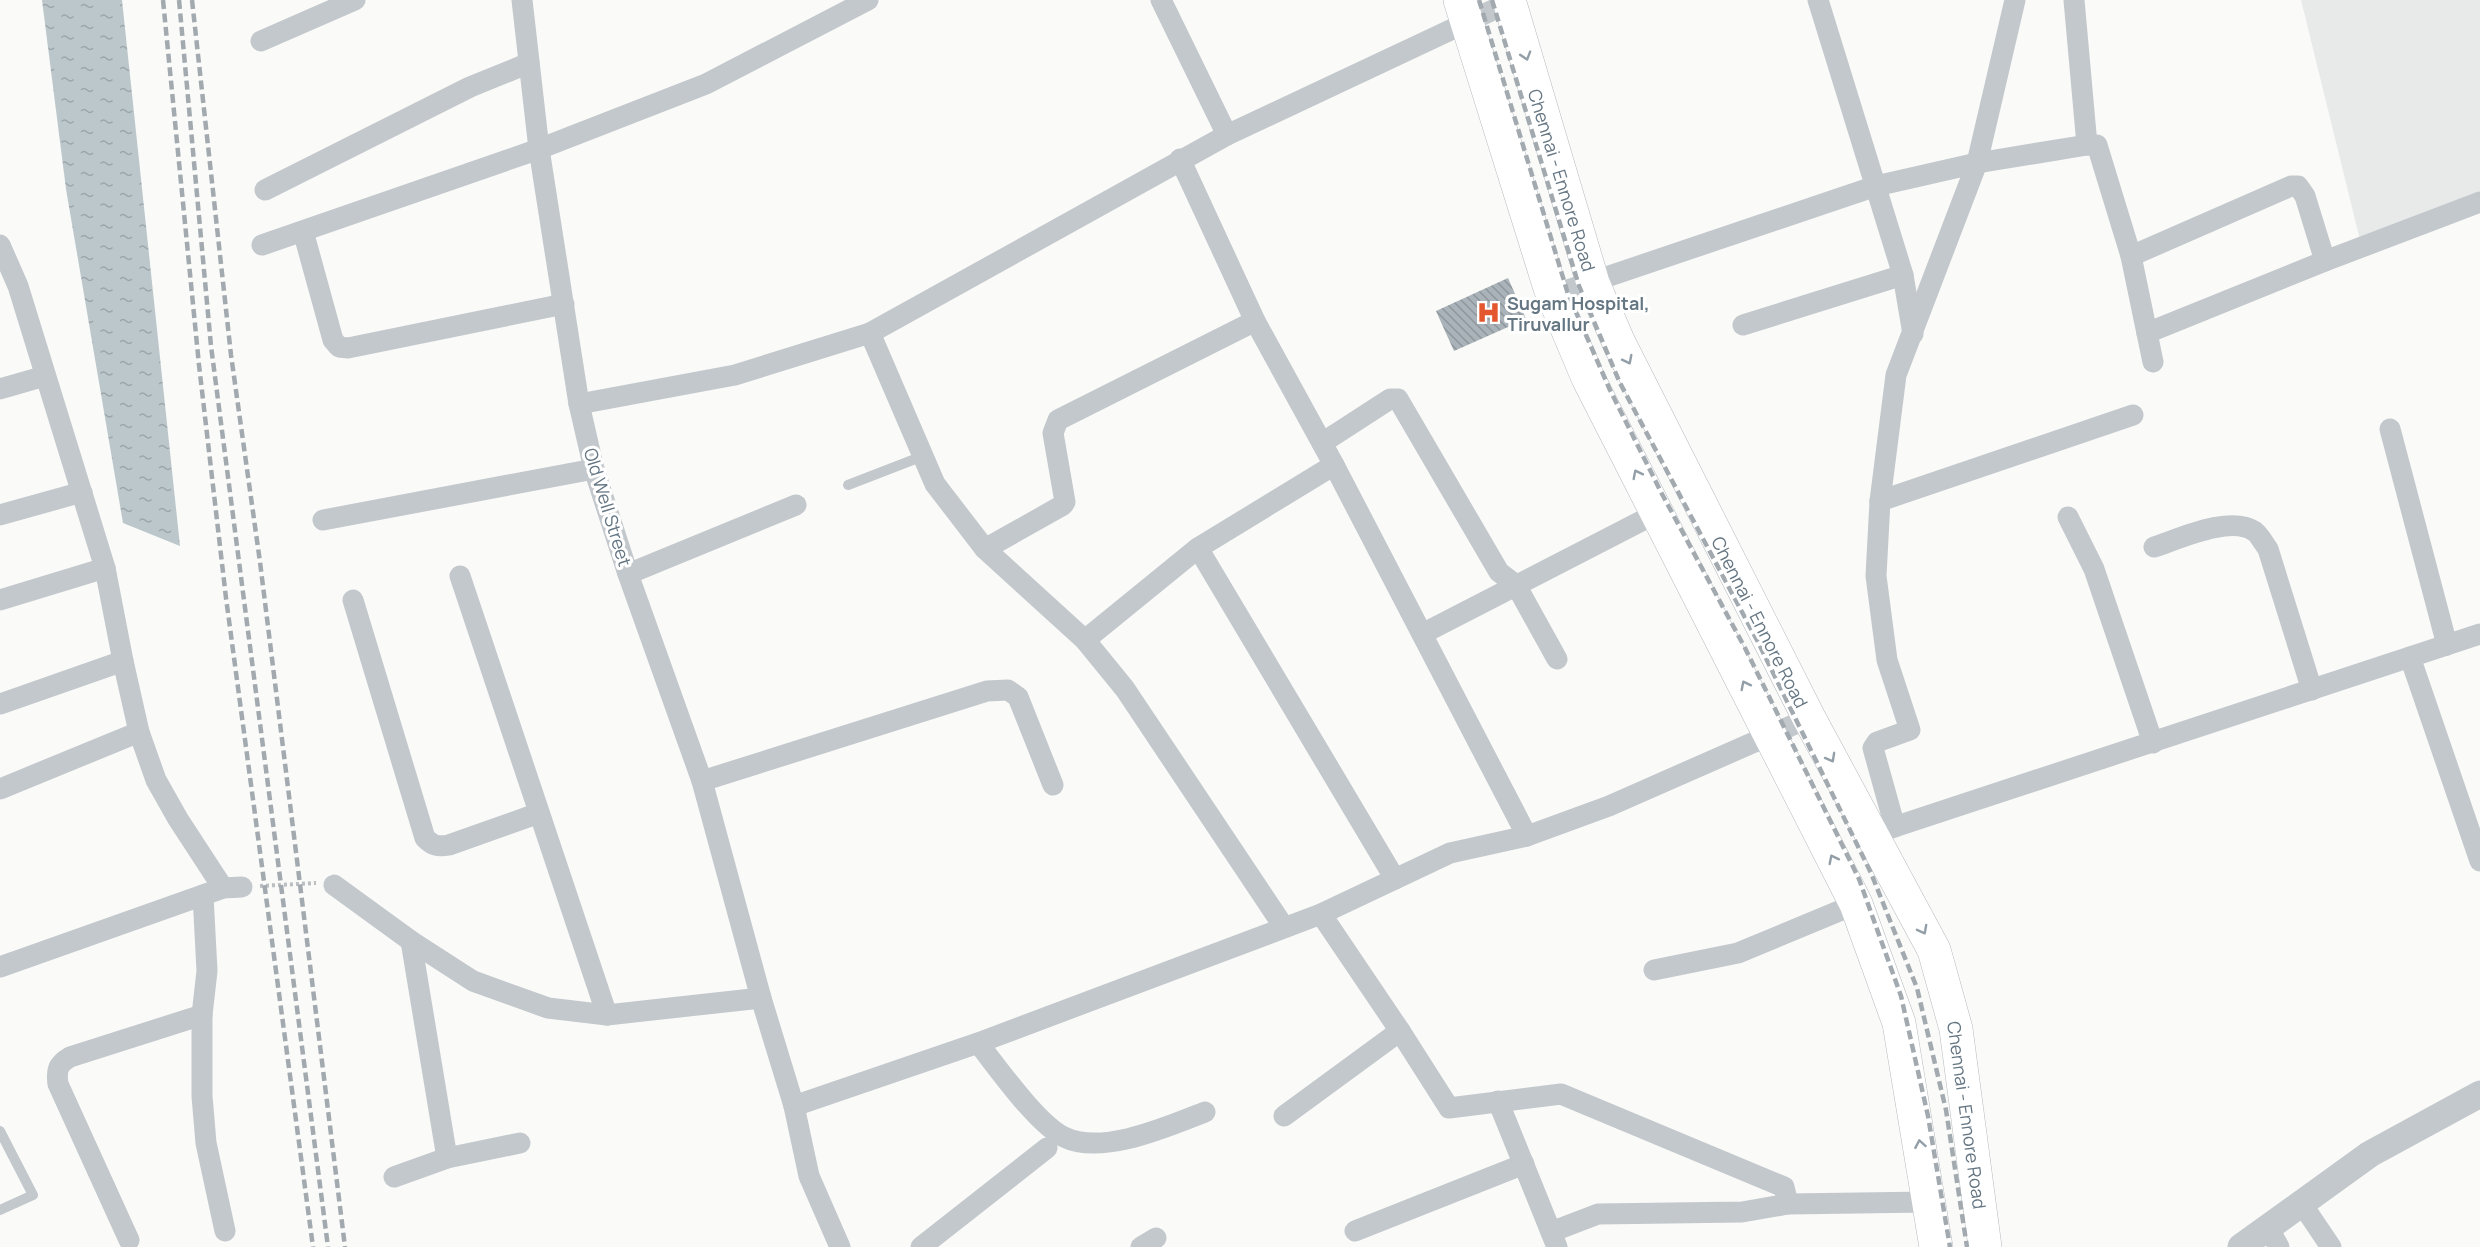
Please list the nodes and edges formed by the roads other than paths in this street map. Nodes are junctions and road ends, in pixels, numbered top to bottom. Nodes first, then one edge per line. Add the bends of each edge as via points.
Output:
1 (354, 0) edge
2 (522, 0) edge
3 (868, 0) edge
4 (1161, 0) edge
5 (1818, 0) edge
6 (2015, 0) edge
7 (2073, 0) edge
8 (1509, 1) edge
9 (1463, 11) edge
10 (261, 41) dead end
11 (529, 63) junction
12 (1227, 135) junction
13 (2087, 145) junction
14 (539, 149) junction
15 (1180, 159) junction
16 (1977, 163) junction
17 (1876, 186) junction
18 (265, 190) dead end
19 (2480, 202) edge
20 (303, 231) junction
21 (0, 245) edge
22 (262, 245) dead end
23 (2132, 256) junction
24 (2325, 261) junction
25 (1903, 275) junction
26 (1593, 283) junction
27 (9, 289) edge
28 (1553, 295) junction
29 (564, 304) junction
30 (1255, 321) junction
31 (1743, 325) dead end
32 (870, 333) junction
33 (2147, 333) junction
34 (1913, 334) junction
35 (2153, 362) dead end
36 (45, 376) junction
37 (0, 389) edge
38 (579, 404) junction
39 (2133, 415) dead end
40 (2390, 429) dead end
41 (1322, 443) junction
42 (923, 456) junction
43 (1334, 465) junction
44 (594, 469) junction
45 (848, 485) dead end
46 (82, 492) junction
47 (1880, 501) junction
48 (796, 505) dead end
49 (1658, 513) junction
50 (0, 515) edge
51 (2068, 517) dead end
52 (323, 520) dead end
53 (2154, 547) dead end
54 (1198, 548) junction
55 (985, 549) junction
56 (105, 568) junction
57 (628, 574) junction
58 (460, 576) dead end
59 (1516, 585) junction
60 (0, 600) edge
61 (353, 600) dead end
62 (1422, 634) junction
63 (2480, 634) edge
64 (1085, 640) junction
65 (2447, 645) junction
66 (2410, 657) junction
67 (1557, 659) dead end
68 (123, 661) junction
69 (2312, 690) junction
70 (0, 704) edge
71 (1809, 718) junction
72 (139, 732) junction
73 (1770, 734) junction
74 (2153, 743) junction
75 (702, 781) junction
76 (1053, 785) dead end
77 (0, 789) edge
78 (539, 813) junction
79 (1884, 830) junction
80 (1527, 836) junction
81 (2480, 861) edge
82 (1395, 879) junction
83 (334, 885) road end
84 (203, 895) junction
85 (1856, 904) junction
86 (1320, 915) junction
87 (1284, 927) junction
88 (411, 941) junction
89 (0, 967) edge
90 (1654, 970) dead end
91 (761, 998) junction
92 (202, 1015) junction
93 (606, 1015) junction
94 (1400, 1031) junction
95 (978, 1043) junction
96 (2480, 1094) edge
97 (1498, 1101) junction
98 (794, 1106) junction
99 (1206, 1112) dead end
100 (1284, 1116) dead end
101 (0, 1131) edge
102 (520, 1143) dead end
103 (1047, 1148) dead end
104 (447, 1158) junction
105 (1524, 1164) junction
106 (394, 1177) dead end
107 (1929, 1202) junction
108 (1788, 1204) junction
109 (2302, 1204) junction
110 (0, 1210) edge
111 (225, 1231) dead end
112 (1355, 1231) dead end
113 (2274, 1238) edge
114 (1554, 1239) edge
115 (129, 1240) dead end
116 (840, 1247) edge
117 (921, 1247) edge
118 (1936, 1247) edge
119 (1985, 1247) edge
120 (2241, 1247) edge
121 (2331, 1247) edge

1 - 10 street
2 - 11 street, Old Well Street
3 - 14 street via 706,84
4 - 12 street
5 - 17 street
6 - 16 street
7 - 13 street
8 - 9 street
8 -> 26 main road, Chennai - Ennore Road
9 - 12 street
9 - 28 main road
11 - 14 street, Old Well Street
11 - 18 street via 470,87
12 - 15 street
13 - 16 street
13 - 23 street via 2097,145
14 - 20 street
14 - 29 street, Old Well Street
15 - 30 street
15 - 32 street
16 - 17 street
16 - 34 street
17 - 25 street
17 - 26 street
19 - 24 street
20 - 22 street
20 - 29 street via 333,340 339,346 348,348
21 - 27 street
23 - 24 street via 2298,186 2305,196
23 - 33 street
24 - 33 street
25 - 31 street
25 - 34 street
26 - 28 street
26 -> 71 main road, Chennai - Ennore Road via 1619,343
27 - 36 street
49 -> 28 main road via 1588,378
29 - 38 street, Old Well Street
30 - 41 street
30 - 55 street via 1058,420 1053,433 1063,506
32 - 38 street via 735,375
32 - 42 street
33 - 35 street
34 - 47 street via 1896,375
36 - 37 street
36 - 46 street
38 - 44 street, Old Well Street
39 - 47 street
40 - 65 street
41 - 43 street
41 - 59 street via 1390,399 1398,399 1499,572
42 - 45 lane
42 - 55 street via 935,484
43 - 54 street
43 - 62 street
44 - 52 street
44 - 57 street, Old Well Street
46 - 50 street
46 - 56 street
47 - 79 street via 1876,576 1887,660 1910,730 1874,745
48 - 57 street
49 - 59 street
73 -> 49 main road
51 - 74 street via 2094,569
53 - 69 street via 2224,525 2241,525 2255,531 2268,549
54 - 64 street
54 - 82 street
55 - 64 street
56 - 60 street
56 - 68 street
57 - 75 street, Old Well Street
58 - 78 street
59 - 62 street
59 - 67 street
61 - 78 street via 425,838 438,847 449,845
62 - 80 street
63 - 65 street
64 - 87 street via 1125,689
65 - 66 street
66 - 69 street
66 - 81 street
68 - 70 street
68 - 72 street
69 - 74 street
71 - 73 street
71 -> 79 main road, Chennai - Ennore Road
72 - 77 street
72 - 84 street via 156,780 178,819 233,887
73 - 80 street via 1609,806
85 -> 73 main road
74 - 79 street
75 - 76 street via 987,691 1008,690 1018,697
75 - 91 street, Old Well Street
78 - 93 street
79 -> 119 main road, Chennai - Ennore Road via 1934,950 1956,1029
80 - 82 street via 1450,853
82 - 86 street
83 - 88 street
84 - 89 street
84 - 92 street via 207,971
85 - 90 street via 1738,953
107 -> 85 main road via 1899,1023
86 - 87 street
86 - 94 street
87 - 95 street
88 - 93 street via 473,981 548,1008
88 - 104 street
91 - 93 street
91 - 98 street, Old Well Street
92 - 111 street via 206,1143
92 - 115 street via 70,1057 62,1061 56,1072
94 - 97 street via 1449,1108
94 - 100 street
95 - 98 street
95 - 99 street via 1022,1098 1065,1138 1099,1143 1123,1139
96 - 109 street via 2370,1154
97 - 105 street
97 - 108 street via 1561,1094 1784,1187
98 - 116 street, Old Well Street via 809,1176
101 - 110 lane via 33,1195
102 - 104 street
103 - 117 street
104 - 106 street
105 - 112 street
105 - 114 street
107 - 108 street
107 - 118 main road
108 - 114 street via 1742,1212 1598,1214
109 - 113 street
109 - 121 street
113 - 120 street

